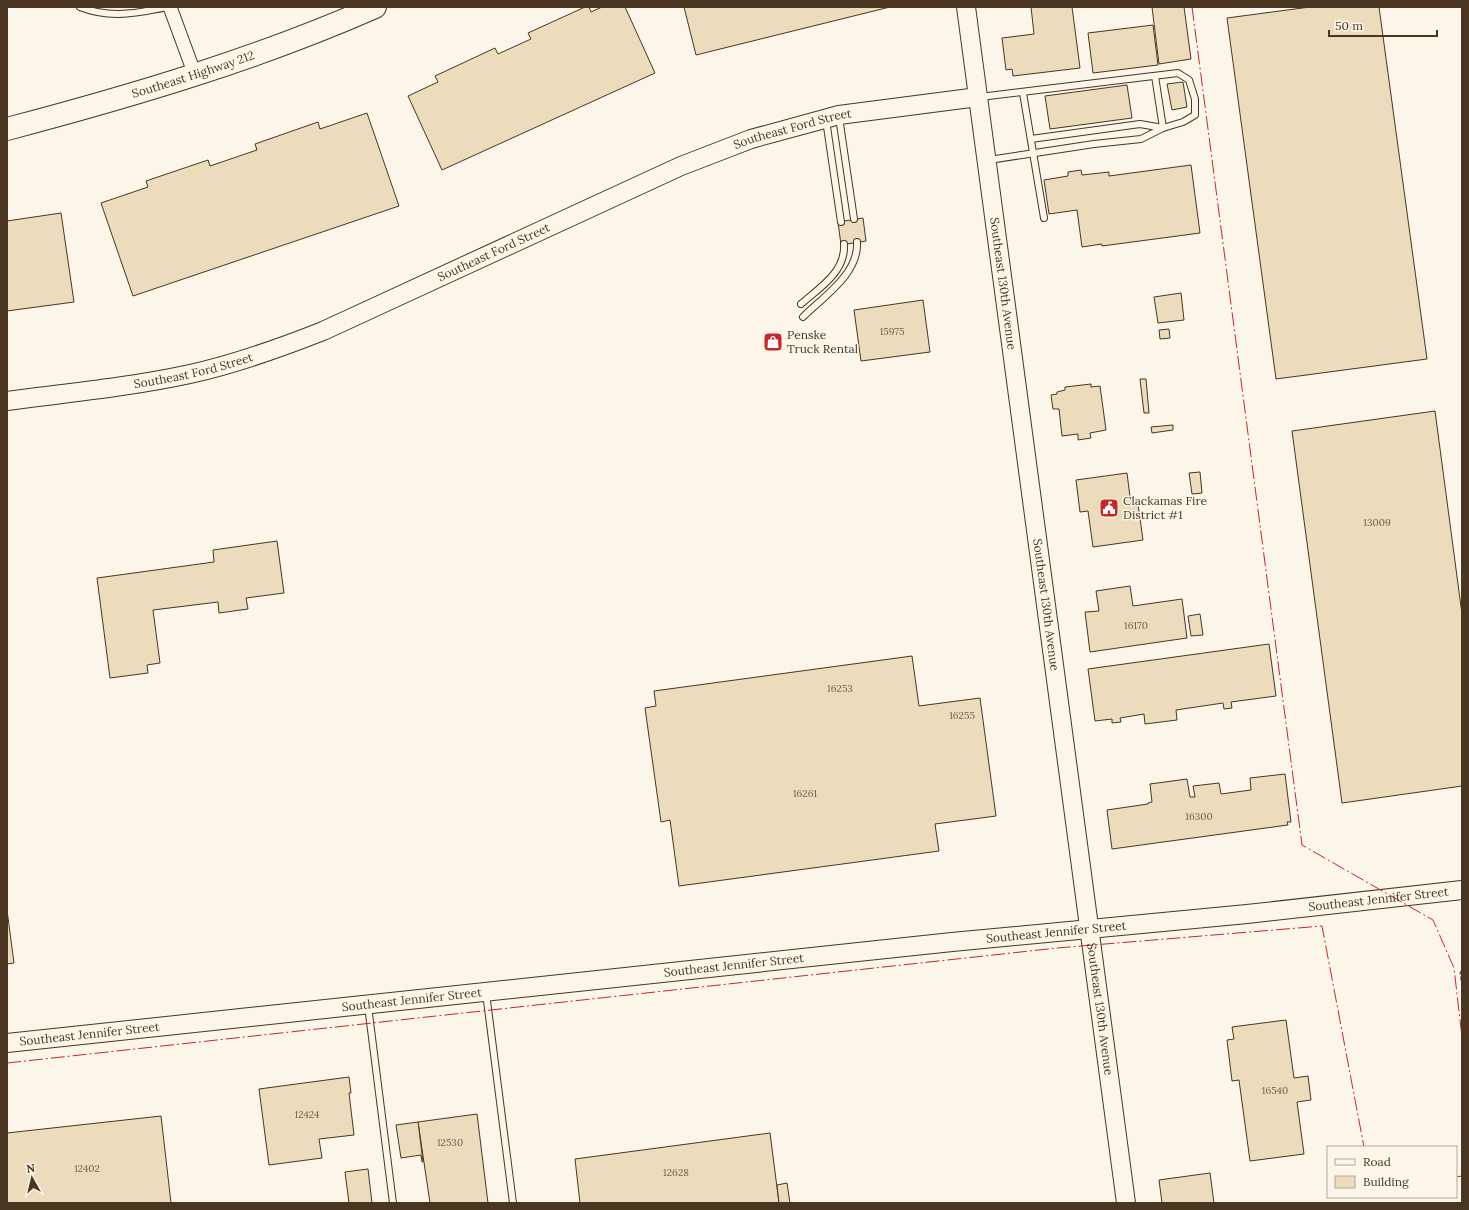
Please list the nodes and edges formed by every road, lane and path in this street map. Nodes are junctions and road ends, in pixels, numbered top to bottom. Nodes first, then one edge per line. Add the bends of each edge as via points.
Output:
1 (80, 7) edge
2 (169, 7) edge
3 (375, 7) edge
4 (966, 7) edge
5 (195, 75) junction
6 (1154, 76) junction
7 (1023, 93) junction
8 (978, 97) junction
9 (833, 117) junction
10 (1162, 128) junction
11 (7, 129) edge
12 (1031, 139) junction
13 (1033, 154) junction
14 (987, 161) junction
15 (1044, 218) dead end
16 (854, 219) dead end
17 (841, 222) dead end
18 (857, 242) dead end
19 (844, 244) dead end
20 (801, 304) dead end
21 (803, 317) dead end
22 (7, 401) edge
23 (1462, 890) edge
24 (1090, 928) junction
25 (486, 992) junction
26 (368, 1005) junction
27 (7, 1044) edge
28 (393, 1203) edge
29 (513, 1203) edge
30 (1126, 1203) edge

1 - 2 lane via 91,12 125,15
2 - 5 street
3 - 5 highway, Southeast Highway 212
4 - 8 street, Southeast 130th Avenue
5 - 11 highway, Southeast Highway 212
6 - 7 lane
6 - 10 lane
6 - 10 lane via 1178,73 1189,80 1195,99 1194,115
7 - 8 lane
7 - 12 lane
8 - 9 street, Southeast Ford Street
8 - 14 street, Southeast 130th Avenue
9 - 16 lane
9 - 17 lane
9 - 22 street, Southeast Ford Street via 779,130 713,153 294,343 190,374
10 - 12 lane via 1140,124
10 - 13 lane via 1141,139
12 - 13 lane
13 - 14 lane
13 - 15 lane
14 - 24 street, Southeast 130th Avenue
18 - 21 lane via 858,252 854,262 839,282
19 - 20 lane via 842,264
23 - 24 street, Southeast Jennifer Street via 1247,914
24 - 25 street, Southeast Jennifer Street
24 - 30 street, Southeast 130th Avenue
25 - 26 street, Southeast Jennifer Street
25 - 29 lane
26 - 27 street, Southeast Jennifer Street
26 - 28 lane

